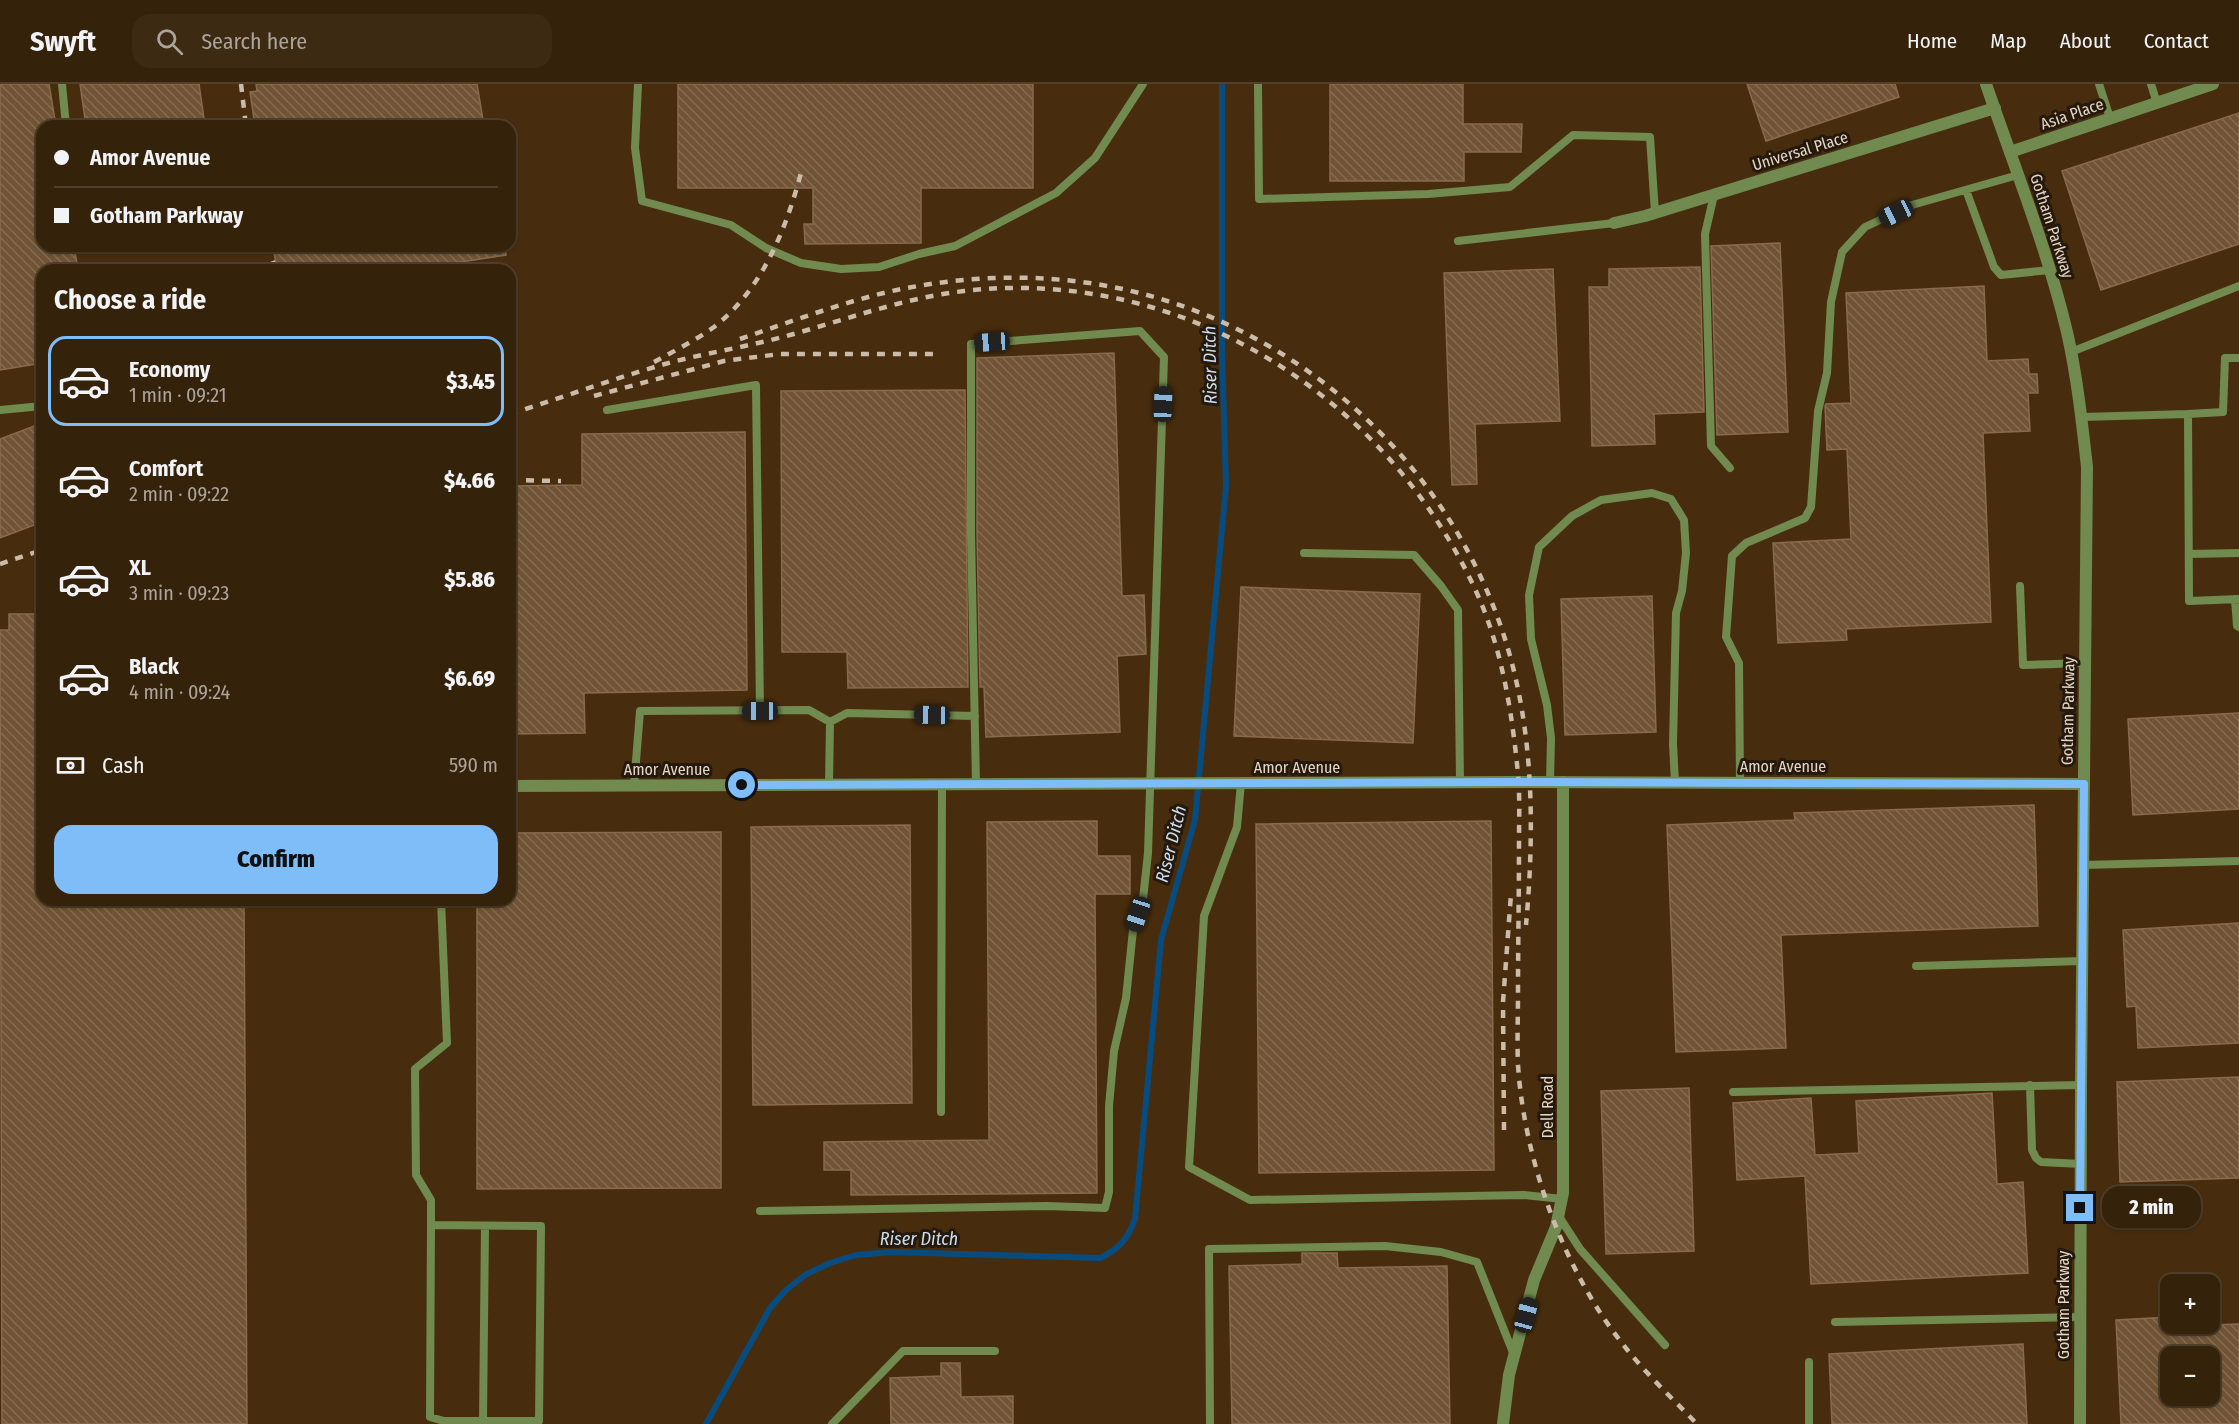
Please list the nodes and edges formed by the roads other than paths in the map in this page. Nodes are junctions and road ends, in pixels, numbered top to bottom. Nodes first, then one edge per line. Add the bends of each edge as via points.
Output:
1 (62, 84) edge
2 (638, 84) edge
3 (1143, 84) edge
4 (1258, 84) edge
5 (1986, 84) edge
6 (2100, 84) edge
7 (2151, 84) edge
8 (2207, 85) edge
9 (2157, 103) junction
10 (1995, 108) junction
11 (2110, 118) junction
12 (65, 120) edge
13 (2010, 152) junction
14 (2018, 175) junction
15 (1966, 190) junction
16 (1714, 195) junction
17 (1655, 213) junction
18 (1614, 223) joint
19 (1458, 241) dead end
20 (2050, 270) junction
21 (2239, 286) edge
22 (2071, 352) junction
23 (2239, 357) edge
24 (36, 407) edge
25 (0, 410) edge
26 (607, 410) dead end
27 (2188, 414) junction
28 (2082, 417) junction
29 (1731, 468) dead end
30 (1304, 553) dead end
31 (2239, 553) edge
32 (2189, 554) junction
33 (2020, 586) dead end
34 (2237, 599) edge
35 (2239, 627) edge
36 (2085, 663) junction
37 (760, 711) junction
38 (975, 716) junction
39 (830, 722) junction
40 (1460, 782) junction
41 (1556, 782) junction
42 (1675, 782) junction
43 (1149, 783) junction
44 (1240, 783) junction
45 (1740, 783) junction
46 (942, 784) junction
47 (976, 784) junction
48 (2084, 784) junction
49 (829, 785) junction
50 (516, 786) edge
51 (634, 786) junction
52 (2239, 861) edge
53 (2083, 865) junction
54 (441, 906) edge
55 (2082, 961) junction
56 (1916, 966) dead end
57 (2030, 1085) junction
58 (2081, 1085) junction
59 (1733, 1092) dead end
60 (941, 1112) dead end
61 (2081, 1164) junction
62 (1562, 1199) junction
63 (760, 1211) dead end
64 (1558, 1215) junction
65 (431, 1225) junction
66 (485, 1226) junction
67 (2080, 1317) junction
68 (1835, 1322) dead end
69 (1665, 1345) dead end
70 (995, 1351) dead end
71 (1515, 1356) junction
72 (1809, 1362) dead end
73 (483, 1421) junction
74 (832, 1424) edge
75 (1210, 1424) edge
76 (1503, 1424) edge
77 (1809, 1424) edge
78 (2080, 1424) edge

1 - 12 lane
2 - 3 lane via 635,148 642,201 731,225 766,248 801,263 841,269 879,267 955,246 1056,193 1095,158
4 - 17 lane via 1259,198 1428,194 1510,187 1573,135 1650,137
5 - 10 street, Gotham Parkway
6 - 11 lane
7 - 9 lane
8 - 9 street, Asia Place
9 - 11 street, Asia Place
10 - 13 street, Gotham Parkway
10 - 16 street, Universal Place
11 - 13 street, Asia Place
13 - 14 street, Gotham Parkway
14 - 15 lane
14 - 20 street, Gotham Parkway
15 - 20 lane via 1994,267 2001,275
15 - 45 lane via 1912,205 1865,227 1842,252 1831,302 1811,507 1805,518 1746,543 1732,556 1726,637 1739,663
16 - 17 street, Universal Place
16 - 29 lane via 1705,234 1711,446
17 - 18 street, Universal Place
18 - 19 lane
20 - 22 street, Gotham Parkway
21 - 22 lane
22 - 28 street, Gotham Parkway
23 - 27 lane via 2225,358 2223,412
24 - 25 lane
26 - 37 lane via 756,385
27 - 28 lane
27 - 32 lane
28 - 36 street, Gotham Parkway via 2087,467
30 - 40 lane via 1414,555 1458,610
31 - 32 lane
32 - 34 lane via 2189,601
33 - 36 lane via 2024,665
34 - 35 lane
36 - 48 street, Gotham Parkway
37 - 39 lane via 809,710
37 - 51 lane via 640,711
38 - 39 lane via 847,713
38 - 43 lane via 971,344 1140,331 1164,357
38 - 47 lane
39 - 49 lane
40 - 41 street, Amor Avenue
40 - 44 street, Amor Avenue
41 - 42 street, Amor Avenue
41 - 42 lane via 1547,705 1530,628 1529,595 1539,547 1572,516 1601,500 1652,493 1671,499 1684,520 1686,553 1676,613
41 - 62 street, Dell Road
42 - 45 street, Amor Avenue
43 - 44 street, Amor Avenue
43 - 47 street, Amor Avenue
43 - 63 lane via 1143,899 1133,930 1126,998 1114,1050 1105,1208
44 - 62 lane via 1237,827 1204,916 1189,1167 1250,1200 1524,1195
45 - 48 street, Amor Avenue
46 - 47 street, Amor Avenue
46 - 49 street, Amor Avenue
46 - 60 lane
48 - 53 street, Gotham Parkway
49 - 51 street, Amor Avenue
50 - 51 street, Amor Avenue
52 - 53 lane
53 - 55 street, Gotham Parkway
54 - 65 lane via 447,1043 415,1069 416,1175 431,1200
55 - 56 lane
55 - 58 street, Gotham Parkway
57 - 58 lane
57 - 59 lane
57 - 61 lane via 2032,1150 2036,1158 2042,1162
58 - 61 street, Gotham Parkway
61 - 67 street, Gotham Parkway
62 - 64 street, Dell Road
64 - 69 lane via 1580,1249
64 - 71 street, Dell Road via 1534,1280
65 - 66 lane
65 - 73 lane via 430,1417
66 - 73 lane
66 - 73 lane via 541,1226 539,1421
67 - 68 lane
67 - 78 street, Gotham Parkway
70 - 74 lane via 903,1351
71 - 75 lane via 1476,1262 1441,1252 1385,1246 1209,1249
71 - 76 street, Dell Road
72 - 77 lane

